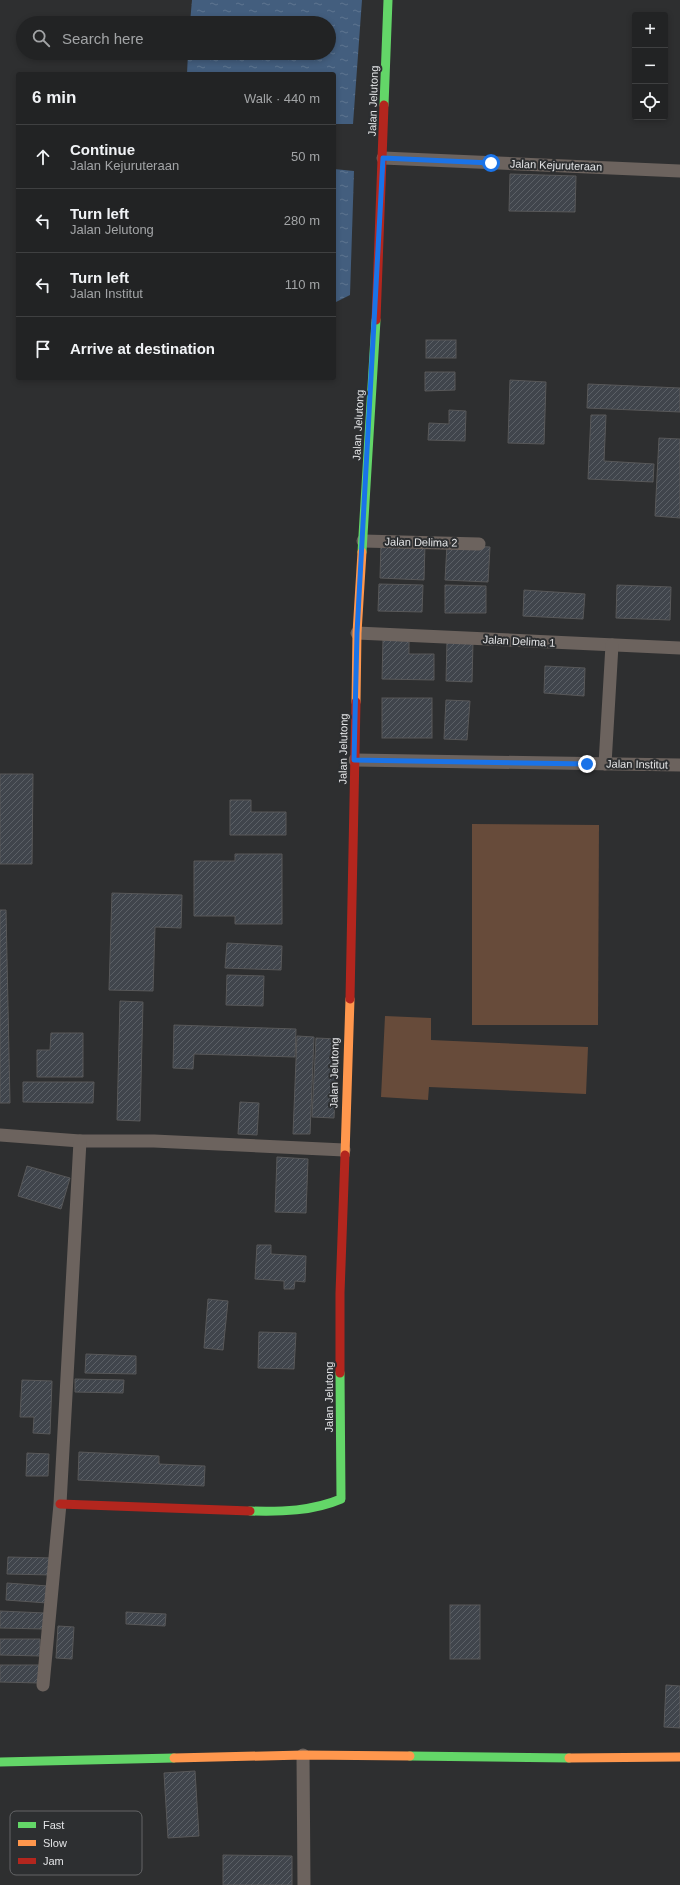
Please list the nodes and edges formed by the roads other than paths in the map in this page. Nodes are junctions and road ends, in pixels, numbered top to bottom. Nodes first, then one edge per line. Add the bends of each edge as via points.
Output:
1 (388, 0) edge
2 (383, 158) junction
3 (680, 171) edge
4 (363, 541) junction
5 (479, 544) dead end
6 (357, 633) junction
7 (612, 645) junction
8 (680, 648) edge
9 (354, 760) junction
10 (605, 764) junction
11 (680, 765) edge
12 (0, 1135) edge
13 (80, 1141) junction
14 (344, 1150) junction
15 (60, 1504) junction
16 (43, 1685) dead end
17 (304, 1755) junction
18 (680, 1757) edge
19 (0, 1762) edge
20 (304, 1885) edge

1 - 2 street, Jalan Jelutong
2 - 3 street, Jalan Kejuruteraan
2 - 4 street, Jalan Jelutong
4 - 5 street, Jalan Delima 2
4 - 6 street, Jalan Jelutong
6 - 7 street, Jalan Delima 1
6 - 9 street, Jalan Jelutong
7 - 8 street, Jalan Delima 1
7 - 10 street
9 - 10 street, Jalan Institut
9 - 14 street, Jalan Jelutong via 353,898
10 - 11 street, Jalan Institut
12 - 13 street
13 - 14 street via 154,1141
13 - 15 street
14 - 15 street, Jalan Jelutong via 340,1293 341,1499 324,1506 273,1512
15 - 16 street
17 - 18 street
17 - 19 street
17 - 20 street

